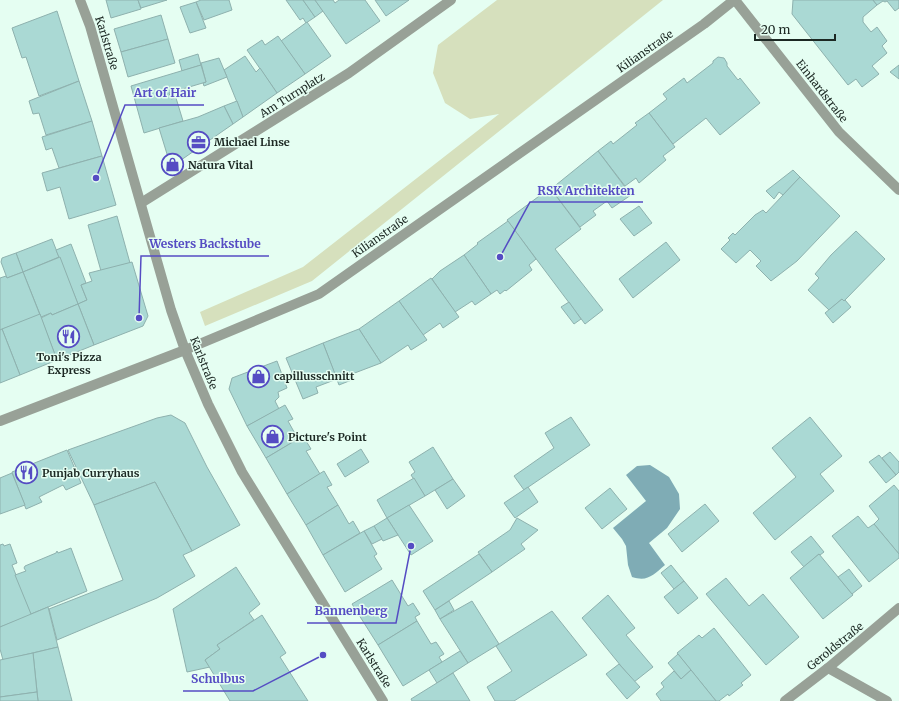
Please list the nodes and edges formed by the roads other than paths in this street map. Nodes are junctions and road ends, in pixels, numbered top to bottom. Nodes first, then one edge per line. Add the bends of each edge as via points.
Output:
1 (80, 0) edge
2 (451, 0) edge
3 (735, 0) edge
4 (899, 190) edge
5 (141, 203) junction
6 (185, 350) junction
7 (0, 421) edge
8 (899, 608) edge
9 (828, 668) junction
10 (383, 701) edge
11 (785, 701) edge
12 (887, 701) edge

1 - 5 street, Karlstraße via 90,26
2 - 5 street, Am Turnplatz via 349,73
3 - 4 street, Einhardstraße via 839,132
3 - 6 street, Kilianstraße via 319,294
5 - 6 street, Karlstraße
6 - 7 street, Kilianstraße
6 - 10 street, Karlstraße via 208,404 242,472
8 - 9 street, Geroldstraße
9 - 11 street, Geroldstraße
9 - 12 street

